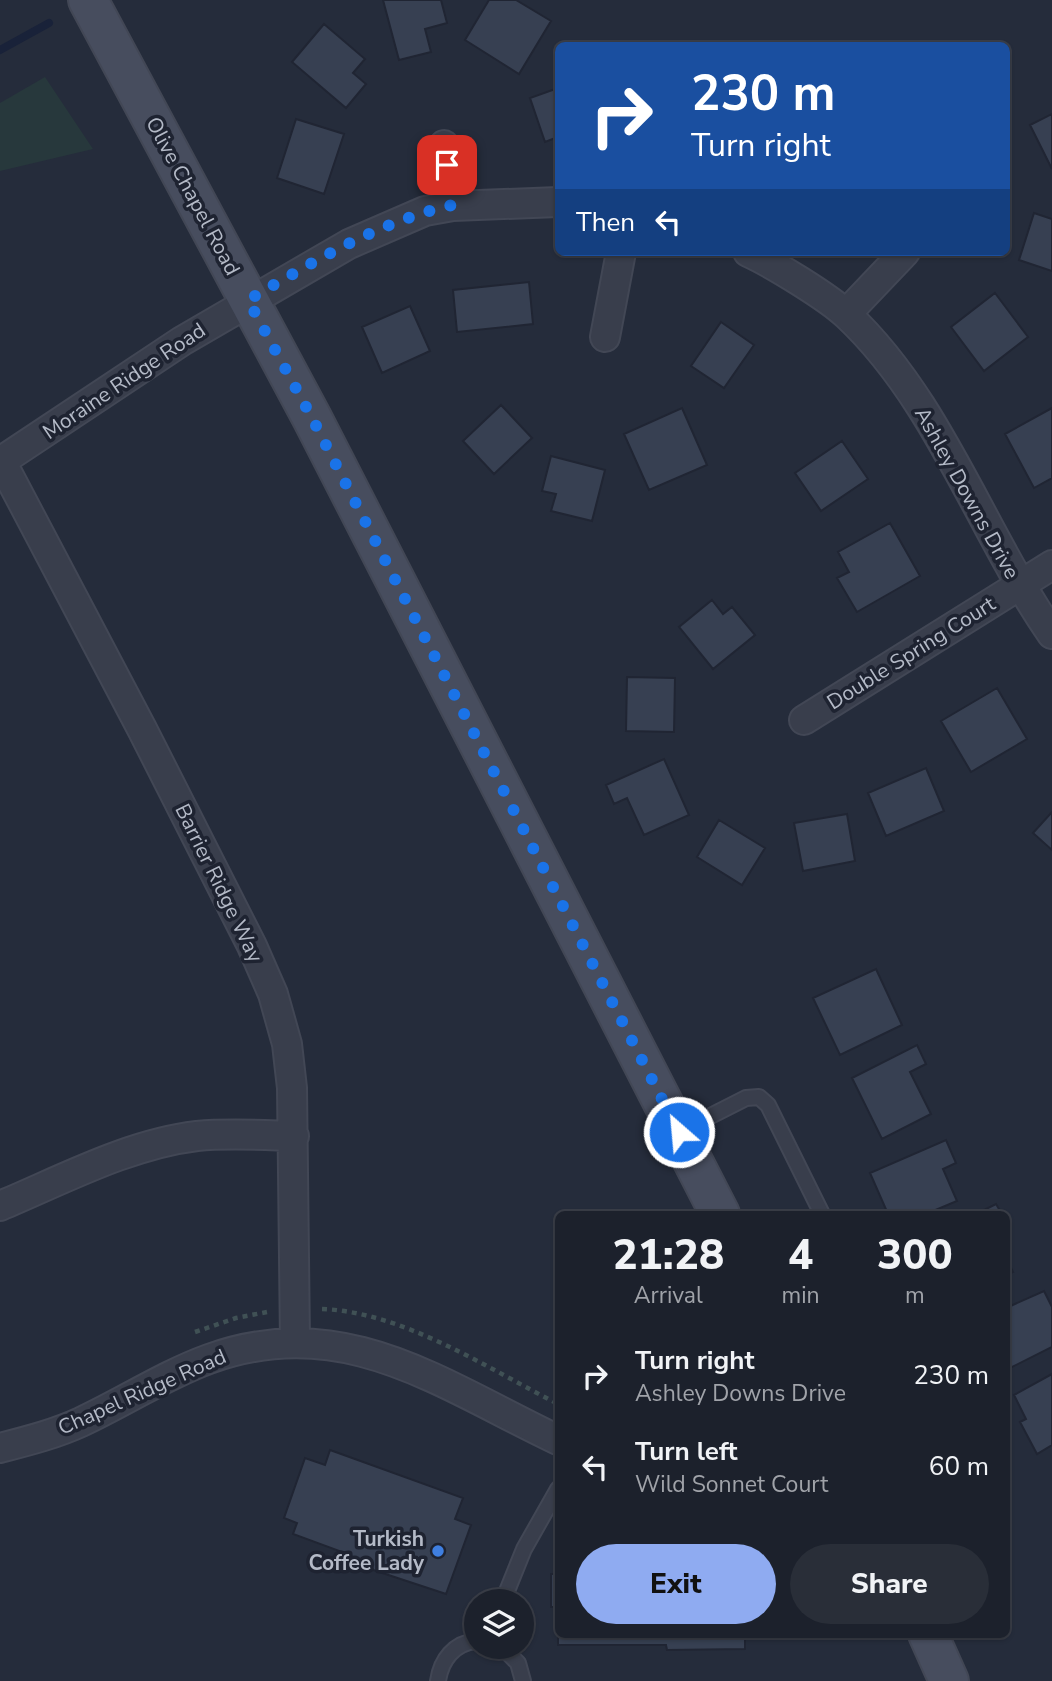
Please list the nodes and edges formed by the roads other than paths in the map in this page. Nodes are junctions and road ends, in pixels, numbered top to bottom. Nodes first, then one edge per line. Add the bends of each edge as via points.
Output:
1 (88, 0) edge
2 (444, 145) dead end
3 (555, 202) edge
4 (453, 205) junction
5 (620, 256) edge
6 (754, 256) edge
7 (901, 256) edge
8 (248, 300) junction
9 (846, 314) junction
10 (605, 337) dead end
11 (1, 462) edge
12 (1052, 565) edge
13 (1019, 586) junction
14 (1052, 634) edge
15 (804, 720) dead end
16 (679, 1132) junction
17 (293, 1136) junction
18 (0, 1206) edge
19 (718, 1211) edge
20 (821, 1211) edge
21 (295, 1342) junction
22 (555, 1438) edge
23 (0, 1448) edge
24 (555, 1494) edge
25 (508, 1589) edge
26 (930, 1638) edge
27 (464, 1646) edge
28 (514, 1659) edge
29 (438, 1681) edge
30 (523, 1681) edge
31 (949, 1681) edge

1 - 8 main road, Olive Chapel Road
2 - 4 street
3 - 4 street
4 - 8 street via 425,211 349,244
5 - 10 street
6 - 9 street, Ashley Downs Drive
7 - 9 street
8 - 11 street, Moraine Ridge Road
8 - 16 main road, Olive Chapel Road
9 - 13 street, Ashley Downs Drive via 896,372 939,435
11 - 17 street, Barrier Ridge Way via 136,717 267,982 287,1044
12 - 13 street, Double Spring Court
13 - 14 street, Ashley Downs Drive
13 - 15 street, Double Spring Court
16 - 19 main road, Olive Chapel Road
16 - 20 lane via 746,1098 759,1097 768,1105
17 - 18 street via 195,1136 155,1145
17 - 21 street, Barrier Ridge Way
21 - 22 street, Chapel Ridge Road via 323,1343 384,1357 442,1380
21 - 23 street, Chapel Ridge Road via 248,1347 208,1359 78,1423
24 - 25 lane
26 - 31 main road
27 - 29 lane via 444,1660
28 - 30 lane

